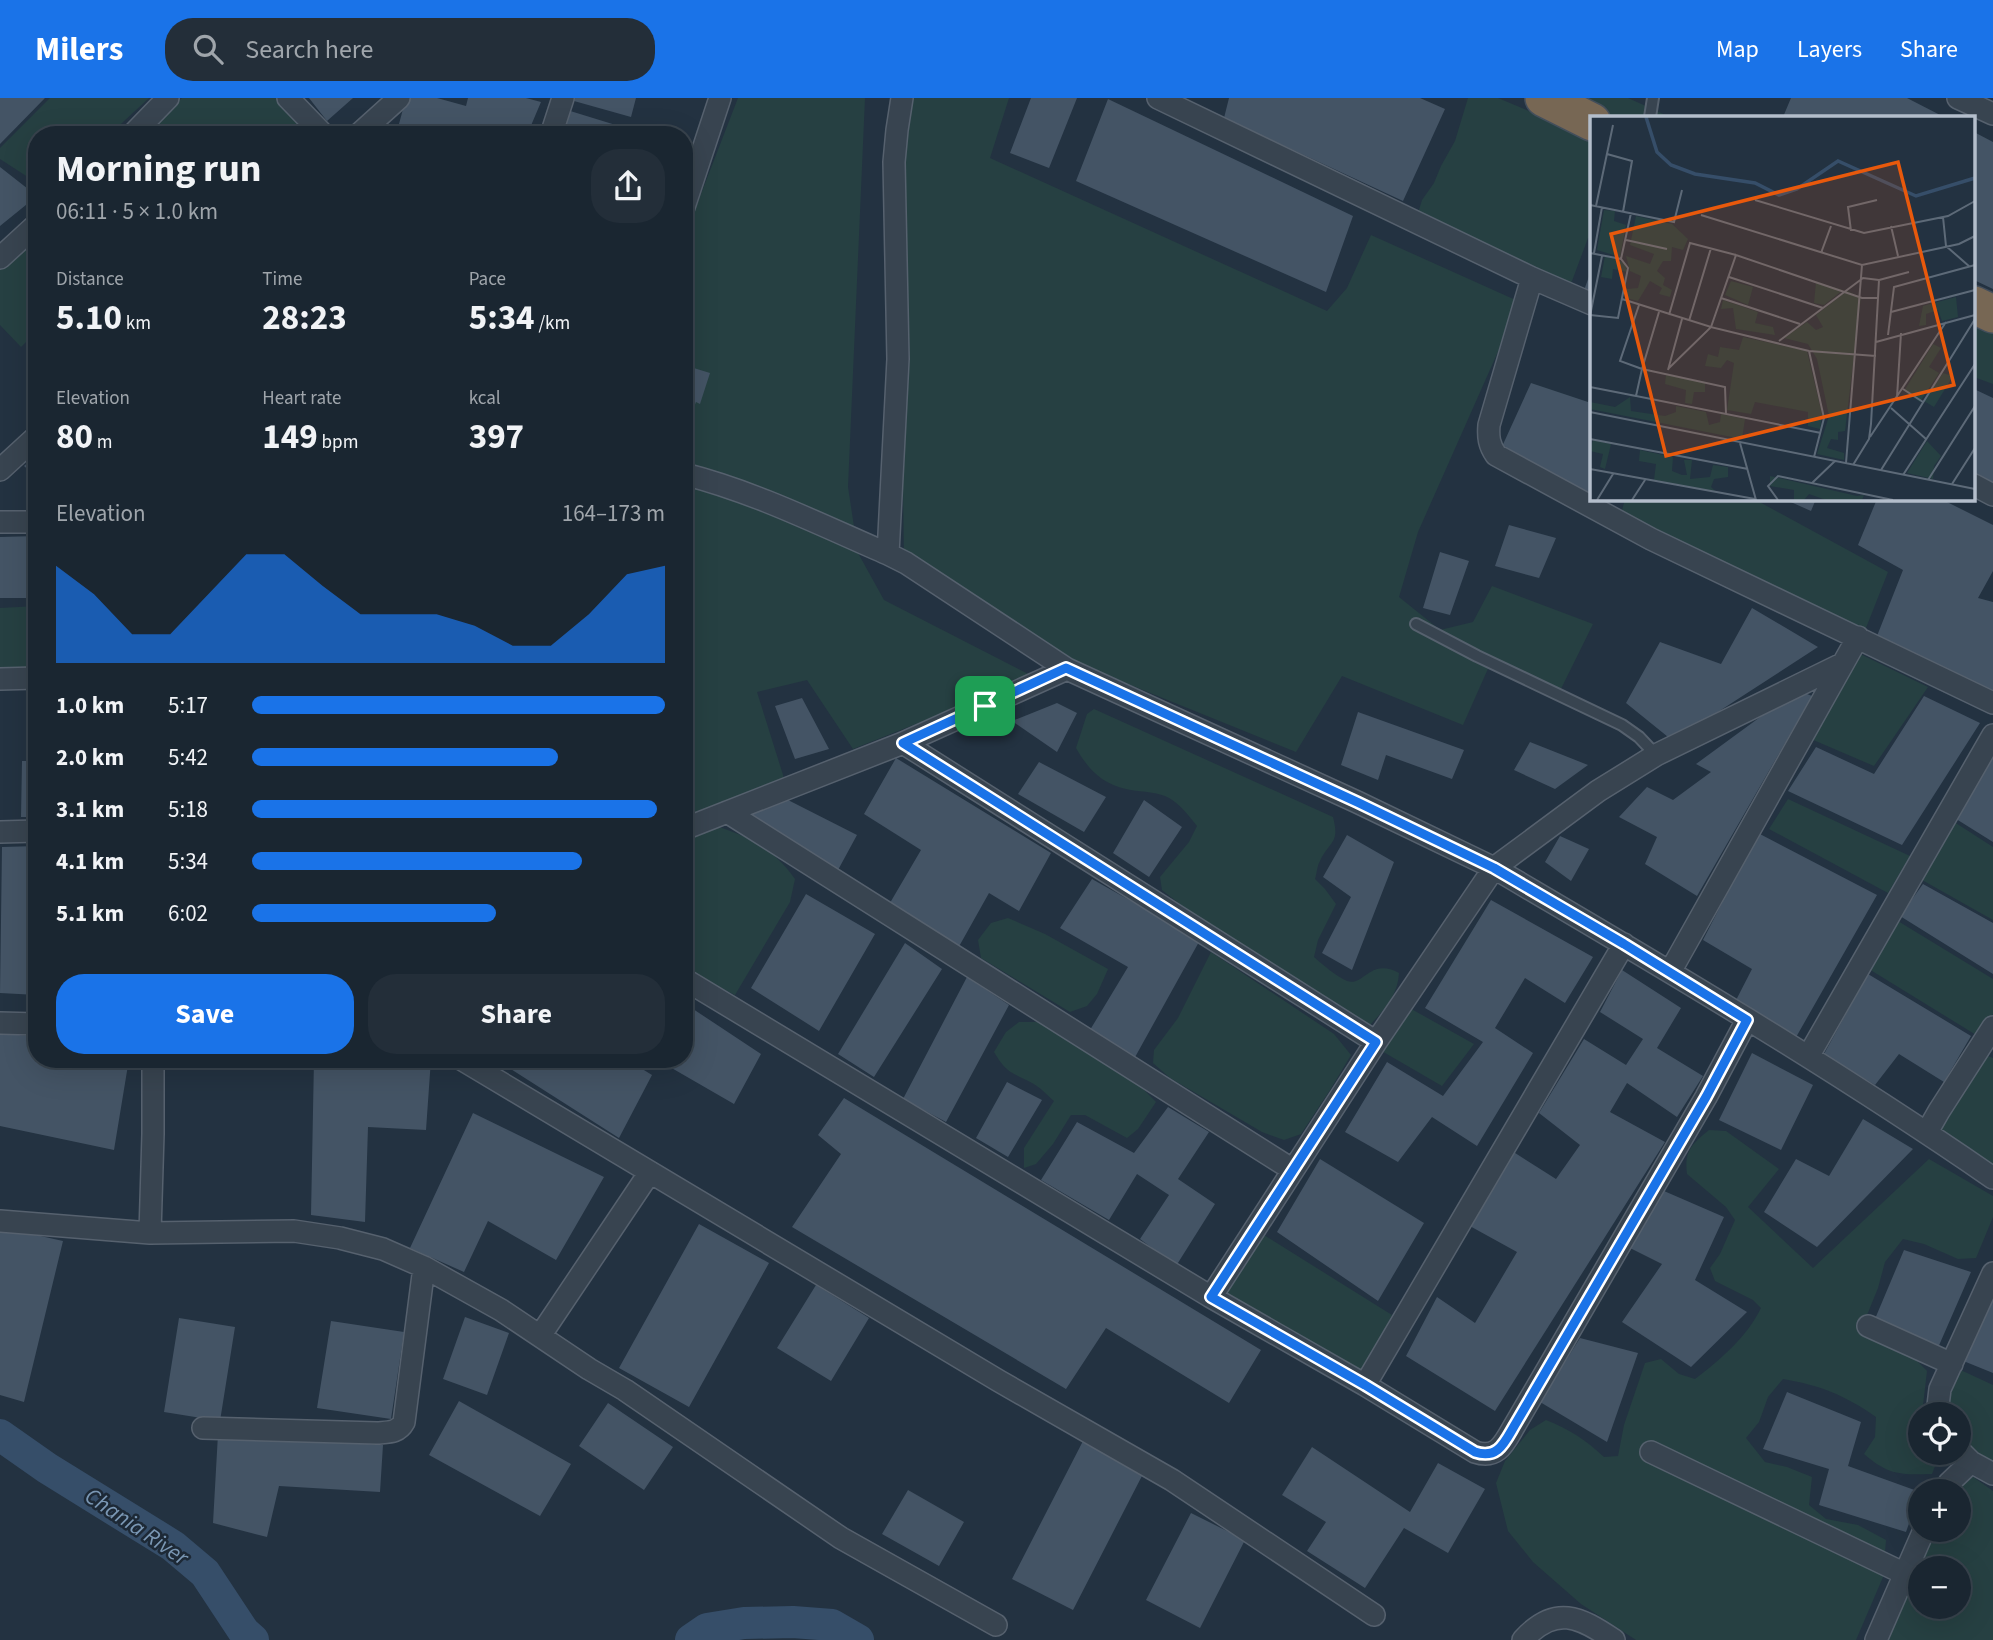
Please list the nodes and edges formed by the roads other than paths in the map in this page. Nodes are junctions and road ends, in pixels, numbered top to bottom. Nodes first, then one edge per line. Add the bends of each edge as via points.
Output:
1 (168, 98) edge
2 (288, 98) edge
3 (563, 98) edge
4 (720, 98) edge
5 (902, 98) edge
6 (1158, 98) edge
7 (1653, 98) edge
8 (1958, 98) edge
9 (393, 103) edge
10 (1993, 114) edge
11 (1650, 116) edge
12 (141, 126) edge
13 (315, 126) edge
14 (368, 126) edge
15 (384, 126) edge
16 (554, 126) edge
17 (693, 180) edge
18 (28, 232) edge
19 (0, 258) edge
20 (1532, 278) junction
21 (1590, 303) edge
22 (1976, 306) edge
23 (1993, 314) edge
24 (28, 444) edge
25 (0, 470) edge
26 (693, 476) edge
27 (1976, 486) edge
28 (1993, 495) edge
29 (0, 522) edge
30 (28, 522) edge
31 (888, 554) junction
32 (1416, 624) dead end
33 (1858, 637) junction
34 (1842, 664) junction
35 (1066, 668) junction
36 (28, 678) edge
37 (0, 679) edge
38 (1993, 703) edge
39 (1993, 735) edge
40 (903, 743) junction
41 (1656, 755) junction
42 (727, 812) junction
43 (693, 825) edge
44 (28, 831) edge
45 (0, 832) edge
46 (1494, 868) junction
47 (1624, 944) junction
48 (1670, 972) junction
49 (693, 984) edge
50 (1747, 1020) junction
51 (0, 1023) edge
52 (28, 1024) edge
53 (1993, 1027) edge
54 (1376, 1042) junction
55 (1809, 1055) junction
56 (153, 1068) edge
57 (476, 1068) edge
58 (1927, 1132) junction
59 (1293, 1170) junction
60 (650, 1172) junction
61 (1993, 1178) edge
62 (0, 1222) edge
63 (150, 1233) junction
64 (424, 1267) junction
65 (1993, 1273) edge
66 (1211, 1297) junction
67 (1868, 1326) dead end
68 (540, 1336) junction
69 (1952, 1364) junction
70 (1365, 1385) junction
71 (1938, 1402) edge
72 (202, 1428) dead end
73 (1651, 1452) dead end
74 (1971, 1460) edge
75 (1993, 1474) edge
76 (1918, 1542) edge
77 (1903, 1573) junction
78 (1374, 1615) dead end
79 (996, 1625) dead end
80 (1523, 1640) edge
81 (1614, 1640) edge
82 (1876, 1640) edge

1 - 12 street
2 - 13 street
3 - 16 street
4 - 17 street
5 - 31 street via 894,162 898,359
6 - 20 street
7 - 11 lane
8 - 10 street
9 - 14 street
9 - 15 street
18 - 19 street
20 - 21 street
20 - 33 street via 1489,425 1488,438 1496,455 1651,539
22 - 23 highway
24 - 25 street
26 - 31 street via 758,498
27 - 28 street
29 - 30 street
31 - 35 street
32 - 41 lane via 1622,725
33 - 34 street
33 - 38 street
34 - 41 street
34 - 48 street
35 - 40 street
35 - 46 street
36 - 37 street
39 - 55 street
40 - 42 street
40 - 54 street
41 - 46 street via 1598,791
42 - 43 street
42 - 59 street
44 - 45 street
46 - 47 street
46 - 54 street
47 - 48 street
47 - 70 street
48 - 50 street
49 - 66 street
50 - 55 street
50 - 70 street via 1500,1449 1484,1455 1475,1452
51 - 52 street
53 - 58 street
54 - 59 street
55 - 58 street
56 - 63 street
57 - 60 street
58 - 61 street
59 - 66 street
60 - 68 street
60 - 78 street via 1172,1480
62 - 63 street
63 - 64 street via 294,1231 383,1249
64 - 68 street
64 - 72 street via 401,1428 377,1433
65 - 69 street
66 - 70 street
67 - 69 street
68 - 79 street via 841,1538
69 - 71 street
73 - 77 street
74 - 75 street
76 - 77 street
77 - 82 street
80 - 81 street via 1544,1621 1560,1617 1591,1625

